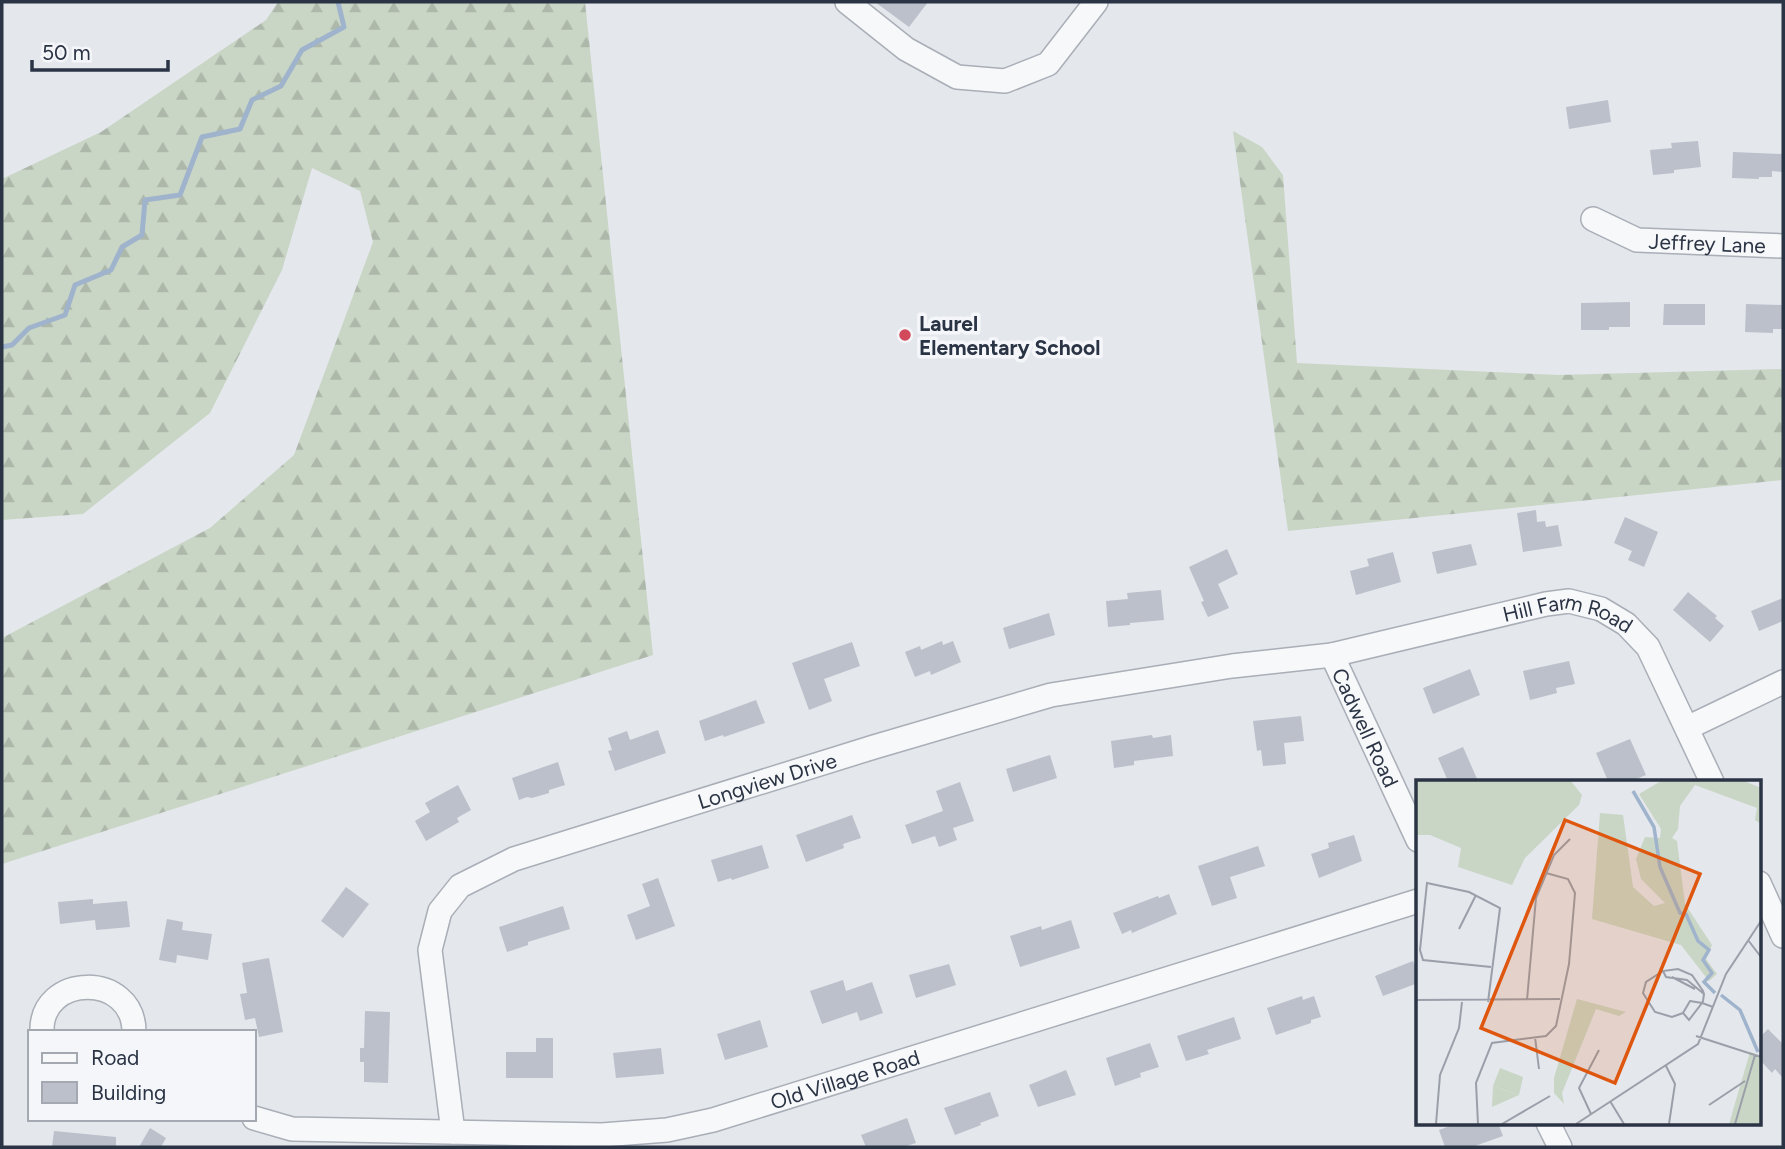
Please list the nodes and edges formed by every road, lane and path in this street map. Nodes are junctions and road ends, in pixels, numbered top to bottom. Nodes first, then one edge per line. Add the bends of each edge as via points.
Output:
1 (847, 2) edge
2 (1096, 2) edge
3 (1593, 219) dead end
4 (1783, 246) edge
5 (1332, 655) junction
6 (1783, 681) edge
7 (1687, 728) junction
8 (1711, 780) edge
9 (1416, 836) edge
10 (1760, 885) edge
11 (1416, 902) edge
12 (1783, 936) edge
13 (42, 1030) edge
14 (134, 1030) edge
15 (256, 1119) edge
16 (1548, 1124) edge
17 (453, 1132) junction
18 (1560, 1147) edge

1 - 2 street via 906,49 957,77 1005,81 1048,64
3 - 4 street, Jeffrey Lane via 1637,240
5 - 7 street, Hill Farm Road via 1569,601 1601,609 1626,624 1648,647
5 - 9 street, Cadwell Road
5 - 17 street, Longview Drive via 1051,695 513,859 460,886 440,911 430,950
6 - 7 street
7 - 8 street, Hill Farm Road
10 - 12 street
11 - 17 street, Old Village Road via 713,1120 667,1130 602,1135
13 - 14 street via 54,1000 80,987 102,989 121,1000
15 - 17 street, Old Village Road via 292,1129
16 - 18 street

